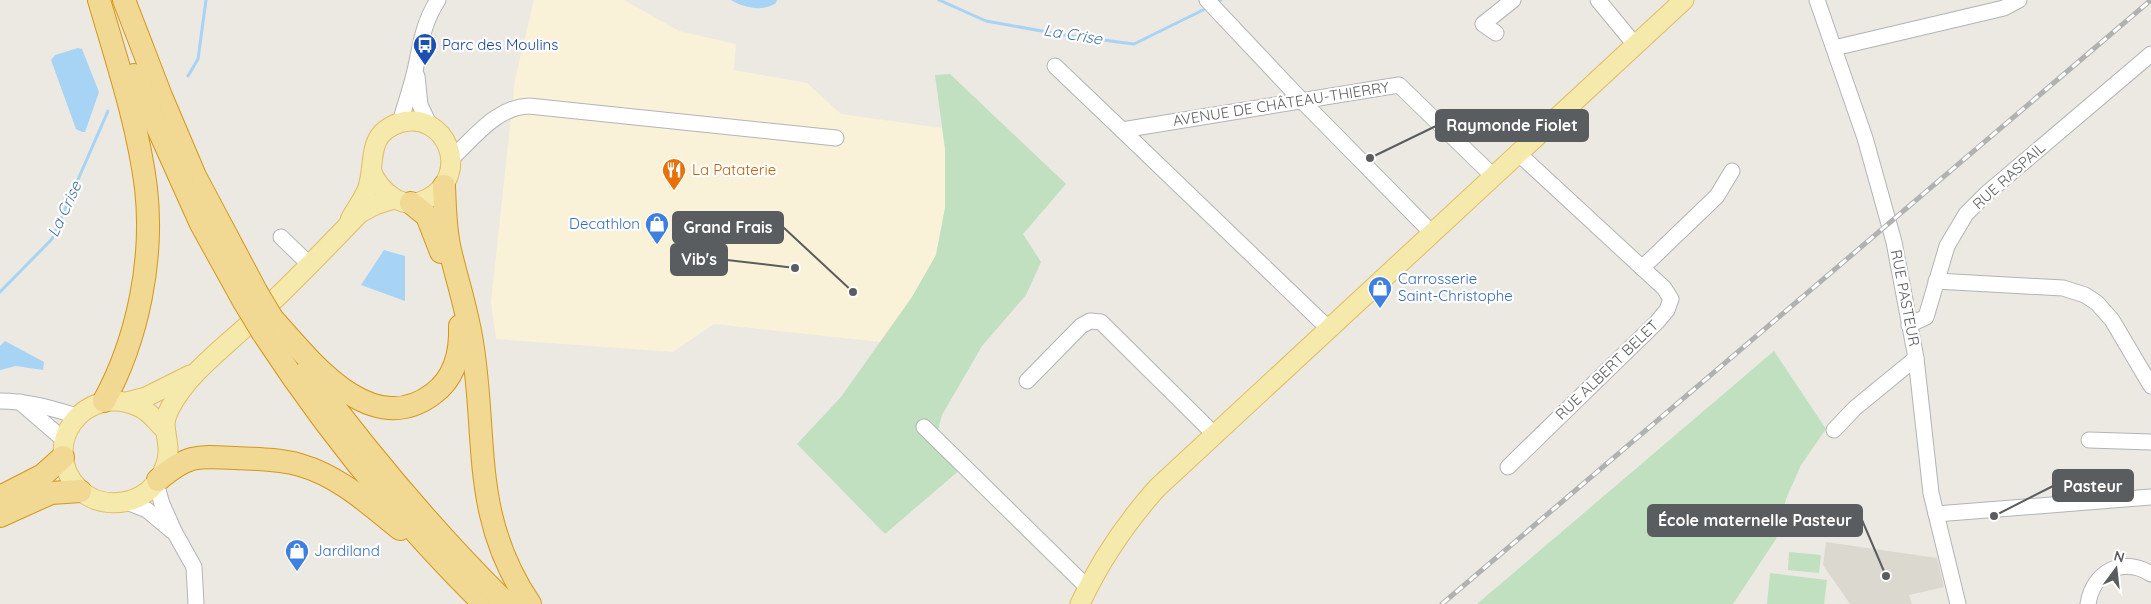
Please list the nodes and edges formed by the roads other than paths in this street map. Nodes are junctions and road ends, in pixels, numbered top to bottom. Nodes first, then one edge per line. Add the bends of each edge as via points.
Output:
1 (100, 0) edge
2 (105, 0) edge
3 (124, 0) edge
4 (438, 0) edge
5 (1207, 0) edge
6 (1513, 0) edge
7 (1598, 0) edge
8 (1684, 0) edge
9 (1817, 0) edge
10 (2020, 0) edge
11 (1496, 33) dead end
12 (1636, 46) junction
13 (1834, 48) junction
14 (2151, 54) edge
15 (416, 66) junction
16 (1055, 66) dead end
17 (1302, 101) junction
18 (400, 123) junction
19 (430, 126) junction
20 (1122, 130) junction
21 (836, 138) dead end
22 (449, 150) junction
23 (1519, 154) junction
24 (371, 170) junction
25 (1732, 171) dead end
26 (1494, 176) junction
27 (444, 186) junction
28 (403, 201) junction
29 (344, 230) junction
30 (1432, 234) junction
31 (281, 237) dead end
32 (310, 265) junction
33 (1642, 268) junction
34 (1936, 281) junction
35 (250, 295) junction
36 (268, 325) junction
37 (1910, 325) junction
38 (1329, 329) junction
39 (1916, 358) junction
40 (198, 371) junction
41 (1027, 381) dead end
42 (2151, 386) edge
43 (0, 401) edge
44 (19, 401) junction
45 (104, 401) junction
46 (127, 402) junction
47 (78, 416) junction
48 (924, 428) dead end
49 (164, 429) junction
50 (1834, 430) dead end
51 (1214, 434) junction
52 (2089, 440) dead end
53 (2151, 442) edge
54 (63, 448) junction
55 (1508, 467) dead end
56 (157, 481) junction
57 (80, 491) junction
58 (0, 497) edge
59 (2151, 497) edge
60 (128, 502) junction
61 (1936, 514) junction
62 (0, 516) edge
63 (175, 533) junction
64 (448, 567) junction
65 (2151, 574) edge
66 (1084, 596) edge
67 (196, 604) edge
68 (484, 604) edge
69 (507, 604) edge
70 (530, 604) edge
71 (1958, 604) edge
72 (2088, 604) edge

1 - 45 highway via 134,124 146,190 148,227 136,316 121,367
2 - 35 highway via 144,101 185,191 220,260
3 - 35 highway via 160,96
4 - 15 street via 421,37
5 - 17 street
6 - 11 street via 1483,24
7 - 12 street
8 - 12 main road
9 - 13 street, RUE PASTEUR
10 - 13 street via 2004,8
12 - 23 main road
13 - 37 street, RUE PASTEUR via 1888,216
14 - 34 street, RUE RASPAIL via 1975,205 1947,246
15 - 18 street
15 - 19 street via 420,104
16 - 20 street
17 - 20 street, AVENUE DE CHÂTEAU-THIERRY
17 - 26 street, AVENUE DE CHÂTEAU-THIERRY via 1399,85
17 - 30 street
18 - 19 main road
18 - 24 main road via 389,128 377,142 371,158
19 - 22 main road
20 - 38 street
21 - 22 street via 529,106 515,107 501,114 471,138
22 - 27 main road via 451,168
23 - 26 main road
23 - 33 street, RUE ALBERT BELET
24 - 28 main road via 384,192
24 - 29 main road via 367,191
25 - 33 street via 1717,196
26 - 30 main road
27 - 28 main road via 424,201
27 - 70 highway via 448,241 474,358 488,510 503,557
28 - 29 main road via 374,206
28 - 36 highway via 427,216 438,243 459,323 458,357 451,374 438,390 420,402 401,407 369,404 348,393
29 - 32 main road
30 - 38 main road
31 - 32 street
32 - 40 main road
33 - 55 street, RUE ALBERT BELET via 1669,294 1667,310
34 - 37 street, RUE RASPAIL via 1926,317
34 - 42 street via 2063,288 2085,295 2112,320
35 - 36 highway, bridge
36 - 64 highway via 305,395
36 - 69 highway via 394,482
37 - 39 street, RUE PASTEUR
38 - 51 main road
39 - 50 street via 1855,408
39 - 61 street, RUE PASTEUR
40 - 46 main road via 146,397
40 - 49 main road via 170,407
41 - 51 street via 1081,326 1090,321 1101,322
43 - 44 street
44 - 47 street
44 - 54 street
45 - 46 main road
45 - 47 main road via 90,406
46 - 49 main road via 141,407
47 - 54 main road via 69,427
48 - 66 street
49 - 56 main road via 167,456
51 - 66 main road via 1157,488 1122,529
52 - 53 street
54 - 57 main road via 69,475
54 - 58 highway via 43,475
56 - 60 main road via 143,495
56 - 63 street via 162,504
56 - 64 highway via 176,464 196,457 276,460 301,465 348,488
57 - 60 main road via 94,500
57 - 62 highway via 51,493
59 - 61 street
60 - 63 street via 147,510
61 - 71 street, RUE PASTEUR
63 - 67 street via 194,567
64 - 68 highway
65 - 72 street via 2117,567 2106,572 2092,586

